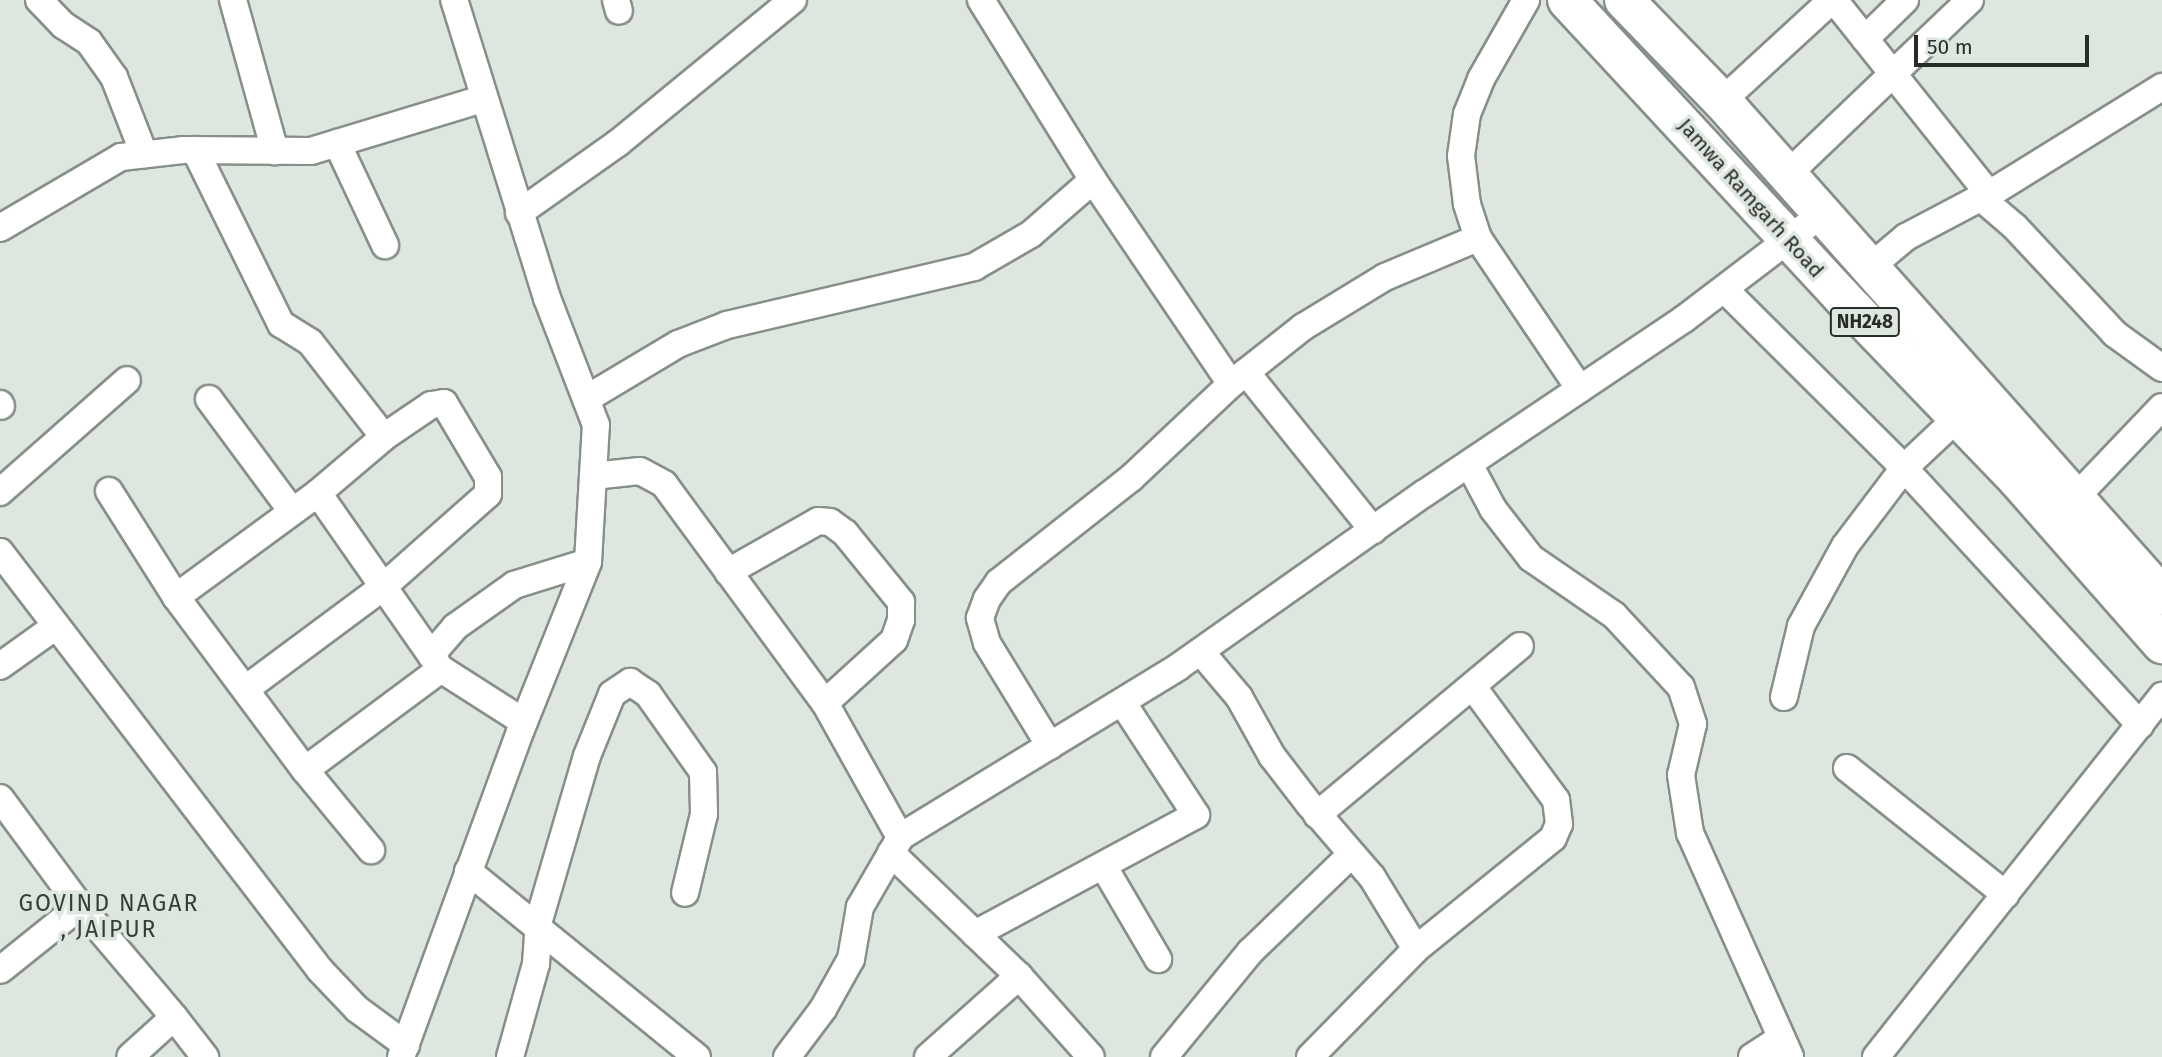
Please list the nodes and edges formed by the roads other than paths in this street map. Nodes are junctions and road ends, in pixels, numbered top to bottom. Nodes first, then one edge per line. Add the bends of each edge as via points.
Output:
1 (39, 0) edge
2 (233, 0) edge
3 (454, 0) edge
4 (793, 0) edge
5 (981, 0) edge
6 (1527, 0) edge
7 (1567, 0) edge
8 (1833, 0) edge
9 (1905, 0) edge
10 (1970, 0) edge
11 (1638, 5) edge
12 (1865, 39) junction
13 (1895, 76) junction
14 (2162, 87) edge
15 (482, 99) junction
16 (1722, 101) junction
17 (337, 143) junction
18 (195, 150) junction
19 (275, 150) junction
20 (144, 154) junction
21 (1787, 174) junction
22 (1093, 180) junction
23 (1984, 195) junction
24 (519, 213) junction
25 (1822, 214) junction
26 (0, 228) edge
27 (1478, 238) junction
28 (1791, 242) junction
29 (385, 245) dead end
30 (1868, 269) junction
31 (1725, 290) junction
32 (2162, 368) edge
33 (1239, 378) junction
34 (127, 380) dead end
35 (1580, 389) junction
36 (209, 398) dead end
37 (586, 399) junction
38 (2162, 407) edge
39 (1957, 418) junction
40 (384, 437) junction
41 (1469, 464) junction
42 (1905, 468) junction
43 (593, 476) junction
44 (109, 491) dead end
45 (0, 492) edge
46 (318, 493) junction
47 (2076, 497) junction
48 (292, 512) junction
49 (1373, 530) junction
50 (0, 552) edge
51 (588, 562) junction
52 (728, 572) junction
53 (383, 587) junction
54 (2162, 596) edge
55 (176, 597) junction
56 (56, 626) junction
57 (2162, 644) edge
58 (1520, 646) dead end
59 (1201, 652) junction
60 (436, 662) junction
61 (0, 666) edge
62 (1473, 687) junction
63 (247, 688) junction
64 (2162, 696) edge
65 (1784, 697) dead end
66 (1122, 702) junction
67 (825, 703) junction
68 (524, 722) junction
69 (2140, 725) junction
70 (1050, 746) junction
71 (1847, 768) dead end
72 (305, 770) junction
73 (0, 799) edge
74 (1317, 815) junction
75 (896, 845) junction
76 (371, 850) dead end
77 (1352, 854) junction
78 (1104, 867) junction
79 (468, 871) junction
80 (685, 893) dead end
81 (2006, 895) junction
82 (80, 906) junction
83 (538, 927) junction
84 (975, 934) junction
85 (1416, 949) junction
86 (1158, 959) dead end
87 (0, 970) edge
88 (1019, 976) junction
89 (174, 1017) junction
90 (666, 1046) edge
91 (1785, 1048) edge
92 (404, 1051) edge
93 (130, 1057) edge
94 (205, 1057) edge
95 (510, 1057) edge
96 (696, 1057) edge
97 (786, 1057) edge
98 (928, 1057) edge
99 (1091, 1057) edge
100 (1164, 1057) edge
101 (1310, 1057) edge
102 (1752, 1057) edge
103 (1876, 1057) edge

1 - 20 street via 63,25 89,42 114,77
2 - 19 street
3 - 15 street
4 - 24 street via 618,143
5 - 22 street
6 - 27 street via 1481,79 1467,114 1461,156 1467,204
7 - 28 highway, Jamwa Ramgarh Road / NH248
8 - 12 street
8 - 16 street
9 - 12 street
10 - 13 street
11 - 16 highway, Jamwa Ramgarh Road / NH248
12 - 13 street
13 - 21 street
13 - 23 street
14 - 23 street
15 - 17 street
15 - 24 street
16 - 21 highway, Jamwa Ramgarh Road / NH248
17 - 19 street via 311,151
17 - 29 street
18 - 19 street
18 - 20 street
18 - 40 street via 281,324 310,342
20 - 26 street via 121,157
21 - 25 highway, Jamwa Ramgarh Road / NH248
22 - 33 street
22 - 37 street via 1031,234 974,267 727,325 678,344
23 - 30 street via 1906,237
23 - 32 street via 2115,334
24 - 37 street
25 - 28 street
25 - 30 highway, Jamwa Ramgarh Road / NH248
27 - 33 street via 1385,277 1303,327
27 - 35 street
28 - 31 street
28 - 39 highway, Jamwa Ramgarh Road / NH248
30 - 47 highway, Jamwa Ramgarh Road / NH248
31 - 35 street
31 - 42 street
33 - 49 street
33 - 70 street via 1131,478 999,582 987,599 980,618 987,643
34 - 45 street
35 - 41 street
36 - 48 street
37 - 43 street via 596,425
38 - 47 street
39 - 42 street
39 - 57 highway, Jamwa Ramgarh Road / NH248
40 - 46 street
40 - 53 street via 431,405 444,403 489,486 481,505
41 - 49 street
41 - 91 street via 1493,509 1531,558 1614,615 1681,687 1693,724 1681,775 1690,833
42 - 65 street via 1845,546 1801,626
42 - 69 street
43 - 51 street
43 - 52 street via 640,471 664,484
44 - 55 street
46 - 48 street
46 - 53 street
47 - 54 highway, Jamwa Ramgarh Road / NH248
48 - 55 street
49 - 59 street
50 - 56 street
51 - 60 street via 514,585 455,627
51 - 68 street
52 - 67 street
52 - 67 street via 818,521 830,522 845,533 901,602 894,640
53 - 60 street
53 - 63 street
55 - 63 street
56 - 61 street
56 - 92 street via 320,970
58 - 62 street
59 - 66 street
59 - 74 street via 1239,697 1272,756
60 - 68 street
60 - 72 street
62 - 74 street via 1445,705 1382,765
62 - 85 street via 1556,800 1559,824 1553,838
63 - 72 street
64 - 69 street
66 - 70 street
66 - 78 street via 1196,815
67 - 75 street
68 - 79 street
69 - 81 street
70 - 75 street
71 - 81 street
72 - 76 street
73 - 82 street
74 - 77 street
75 - 84 street
75 - 97 street via 860,907 851,959 823,1009
77 - 85 street via 1372,877
77 - 100 street via 1250,952
78 - 84 street
78 - 86 street
79 - 83 street
79 - 92 street
80 - 83 street via 704,814 703,772 648,694 630,682 612,694 596,732
81 - 103 street
82 - 87 street
82 - 89 street
83 - 90 street
83 - 95 street via 536,964
84 - 88 street
85 - 101 street
88 - 98 street
88 - 99 street
89 - 93 street
89 - 94 street
90 - 96 street
91 - 102 street

